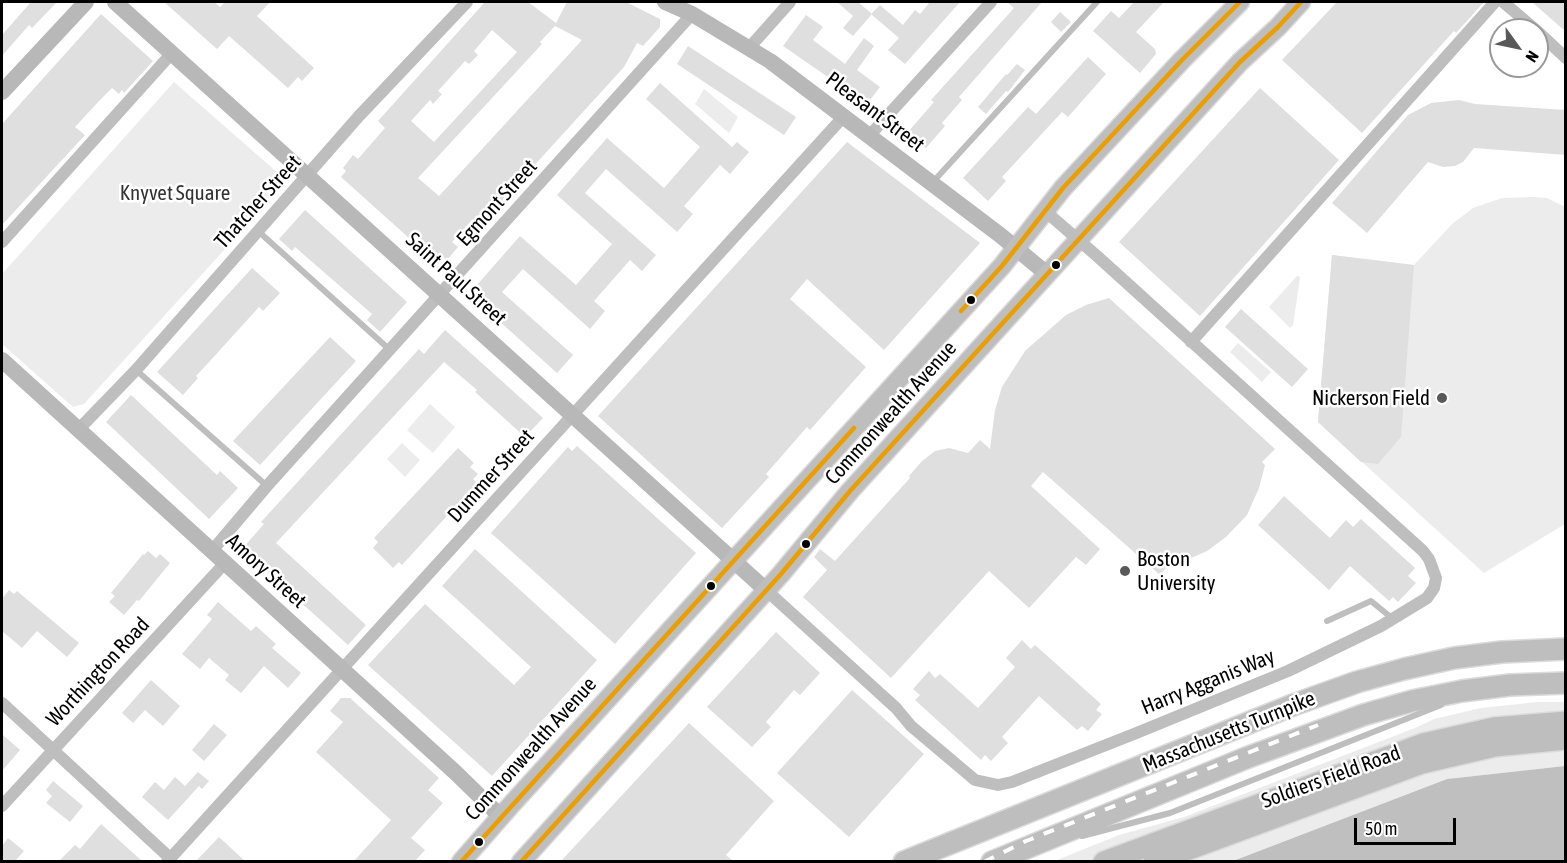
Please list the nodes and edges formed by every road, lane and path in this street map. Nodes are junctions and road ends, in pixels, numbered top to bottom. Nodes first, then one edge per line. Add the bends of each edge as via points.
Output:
1 (86, 2) edge
2 (115, 2) edge
3 (466, 2) edge
4 (665, 2) edge
5 (790, 2) edge
6 (991, 2) edge
7 (1097, 2) edge
8 (1240, 2) edge
9 (1301, 2) edge
10 (1495, 2) edge
11 (1503, 2) edge
12 (692, 14) junction
13 (1522, 18) edge
14 (1549, 41) edge
15 (749, 48) junction
16 (172, 52) junction
17 (1564, 55) edge
18 (2, 92) edge
19 (844, 116) junction
20 (869, 136) junction
21 (307, 177) junction
22 (932, 183) junction
23 (1045, 211) junction
24 (257, 231) junction
25 (1078, 241) junction
26 (2, 242) edge
27 (1016, 248) junction
28 (1047, 274) junction
29 (440, 296) junction
30 (1191, 342) junction
31 (390, 350) junction
32 (2, 360) edge
33 (136, 370) junction
34 (572, 415) junction
35 (78, 430) junction
36 (267, 486) junction
37 (212, 552) junction
38 (734, 561) junction
39 (224, 564) junction
40 (766, 590) junction
41 (1394, 619) junction
42 (1327, 621) dead end
43 (1566, 649) edge
44 (342, 670) junction
45 (1566, 683) edge
46 (1499, 692) dead end
47 (2, 703) edge
48 (1566, 722) edge
49 (1566, 739) edge
50 (53, 750) junction
51 (2, 806) edge
52 (500, 816) junction
53 (1075, 838) dead end
54 (1033, 853) dead end
55 (168, 860) edge
56 (461, 861) edge
57 (521, 861) edge
58 (904, 861) edge
59 (992, 861) edge
60 (1011, 861) edge
61 (1104, 861) edge
62 (1154, 861) edge

1 - 18 street
2 - 16 street, Saint Paul Street
3 - 21 street, Thatcher Street
4 - 12 street, Pleasant Street
5 - 15 street
6 - 20 street
7 - 22 lane
8 - 23 main road, Commonwealth Avenue via 1134,111
9 - 25 main road, Commonwealth Avenue via 1240,62
10 - 30 street
11 - 13 street
12 - 15 street, Pleasant Street
12 - 29 street, Egmont Street
14 - 17 street
15 - 19 street, Pleasant Street
16 - 21 street, Saint Paul Street
16 - 26 street
19 - 20 street, Pleasant Street
19 - 34 street, Dummer Street
20 - 22 street, Pleasant Street
21 - 24 street, Thatcher Street
21 - 29 street, Saint Paul Street
22 - 27 street, Pleasant Street
23 - 25 street
23 - 27 main road, Commonwealth Avenue
24 - 31 lane
24 - 33 street, Thatcher Street
25 - 28 main road, Commonwealth Avenue
25 - 30 street
27 - 28 street, Pleasant Street
27 - 38 main road, Commonwealth Avenue
28 - 40 main road, Commonwealth Avenue via 850,491
29 - 31 street, Egmont Street
29 - 34 street, Saint Paul Street
30 - 41 street, Harry Agganis Way via 1429,559 1436,578 1434,588 1427,598
31 - 36 street, Egmont Street
32 - 35 street, Amory Street
33 - 35 street, Thatcher Street
33 - 36 lane
34 - 38 street, Saint Paul Street
34 - 44 street, Dummer Street
35 - 37 street, Amory Street
36 - 37 street, Egmont Street
37 - 39 street, Amory Street
38 - 40 street, Saint Paul Street
38 - 52 main road, Commonwealth Avenue
39 - 44 street, Amory Street
39 - 50 street, Worthington Road
40 - 41 street, Harry Agganis Way via 911,726 975,780 998,785 1288,671
40 - 57 main road, Commonwealth Avenue
41 - 42 lane via 1371,601
43 - 58 highway, Massachusetts Turnpike via 1454,658 1357,682
44 - 52 street, Amory Street
44 - 55 street, Dummer Street
45 - 59 highway, Massachusetts Turnpike via 1462,691 1363,715
46 - 53 lane via 1449,702 1170,813
47 - 50 street
48 - 61 highway, Soldiers Field Road via 1494,728 1423,744
49 - 62 highway, Soldiers Field Road via 1495,746 1422,763
50 - 51 street, Worthington Road
50 - 55 street
52 - 56 main road, Commonwealth Avenue
54 - 60 lane

